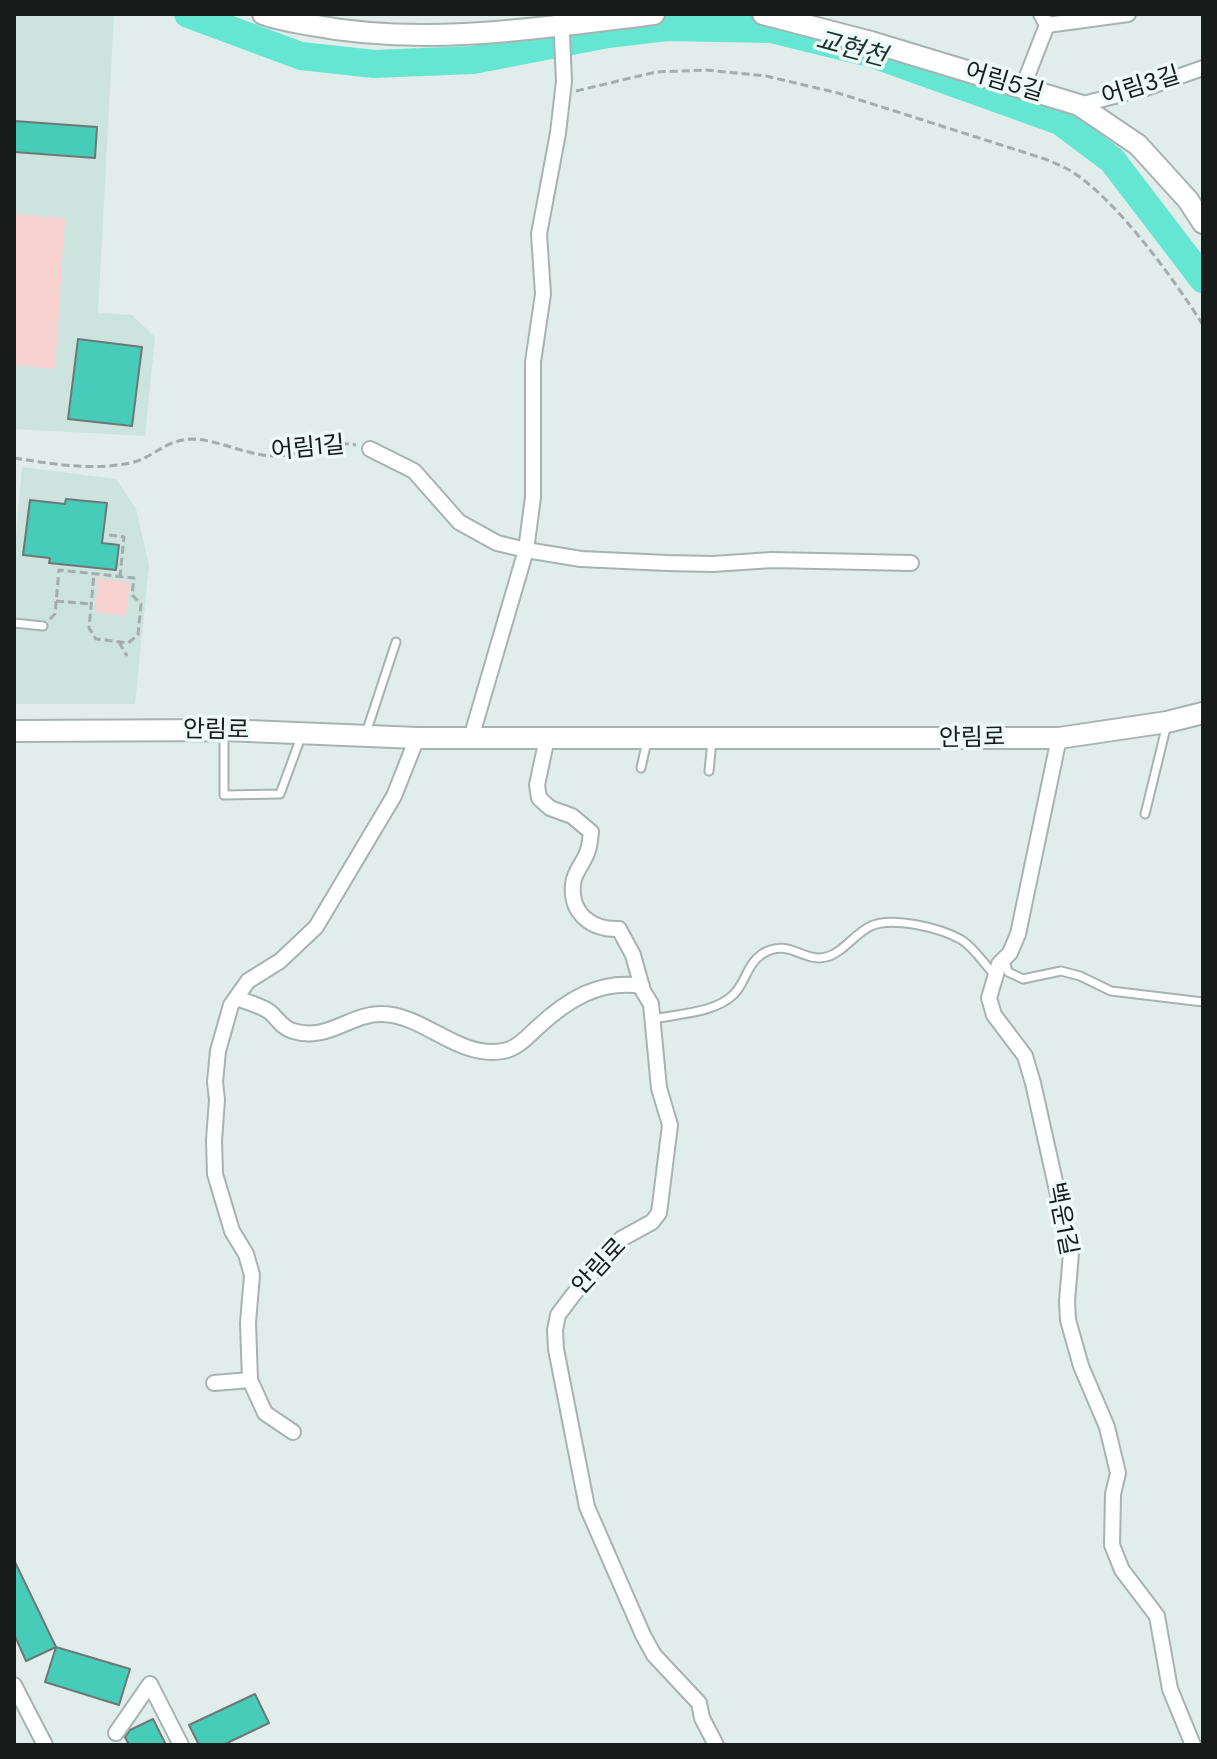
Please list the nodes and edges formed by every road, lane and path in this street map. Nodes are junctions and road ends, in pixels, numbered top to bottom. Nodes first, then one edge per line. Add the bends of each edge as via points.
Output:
1 (263, 14) edge
2 (654, 14) edge
3 (763, 14) edge
4 (1128, 14) edge
5 (1044, 20) edge
6 (334, 22) edge
7 (561, 26) edge
8 (1203, 68) edge
9 (563, 88) junction
10 (1022, 89) junction
11 (1079, 105) junction
12 (1203, 223) edge
13 (1203, 325) edge
14 (370, 449) joint
15 (14, 458) edge
16 (109, 535) dead end
17 (526, 550) junction
18 (911, 563) dead end
19 (94, 574) junction
20 (120, 576) junction
21 (56, 601) junction
22 (91, 604) junction
23 (14, 623) edge
24 (43, 626) joint
25 (119, 642) junction
26 (396, 642) dead end
27 (127, 656) dead end
28 (1203, 713) edge
29 (1167, 722) junction
30 (224, 730) junction
31 (14, 731) edge
32 (303, 732) junction
33 (365, 735) junction
34 (417, 738) junction
35 (471, 738) junction
36 (547, 738) junction
37 (1059, 738) junction
38 (648, 739) junction
39 (712, 739) junction
40 (641, 768) dead end
41 (709, 771) dead end
42 (1145, 814) dead end
43 (1005, 958) junction
44 (994, 974) junction
45 (642, 986) junction
46 (236, 998) junction
47 (1203, 1002) edge
48 (653, 1019) junction
49 (250, 1380) junction
50 (214, 1383) dead end
51 (293, 1432) dead end
52 (14, 1685) edge
53 (116, 1733) dead end
54 (45, 1745) edge
55 (181, 1745) edge
56 (716, 1745) edge
57 (1193, 1745) edge

1 - 6 street
2 - 7 street
3 - 10 street, 어림5길
4 - 5 street
5 - 10 street
6 - 7 street via 415,36
7 - 9 street
8 - 11 street, 어림3길
9 - 13 path via 656,72 766,76 838,93 1045,159 1074,173 1105,201 1151,252
9 - 17 street via 539,234 543,294 533,362 533,497
10 - 11 street, 어림5길
11 - 12 street, 어림5길 via 1138,145
14 - 15 path, 어림1길 via 336,444 278,456 196,439 165,444 135,462 98,468
14 - 17 street, 어림1길 via 414,471 459,522 497,543
16 - 20 path via 124,537
17 - 18 street, 어림1길 via 667,563
17 - 35 street
19 - 20 path
19 - 21 path via 59,570
19 - 22 path
20 - 25 path via 134,578 132,595 141,604 138,635 128,643
21 - 22 path
21 - 24 path via 55,614
22 - 25 path via 89,628 96,639
23 - 24 lane
25 - 27 path
26 - 33 lane
28 - 29 street, 안림로
29 - 37 street, 안림로
29 - 42 lane
30 - 31 street, 안림로
30 - 32 street, 안림로
30 - 32 lane via 224,795 280,794
32 - 33 street, 안림로
33 - 34 street, 안림로
34 - 35 street, 안림로
34 - 46 street via 394,796 316,927 280,961 248,981
35 - 36 street, 안림로
36 - 38 street, 안림로
36 - 45 street, 안림로 via 539,798 591,832 573,883 573,900 590,924 619,929 625,936
37 - 39 street, 안림로
37 - 43 street via 1018,934
38 - 39 street, 안림로
38 - 40 lane
39 - 41 lane
43 - 44 street
43 - 47 lane via 1008,972 1023,979 1061,971 1111,991
44 - 48 lane via 962,940 887,921 869,926 829,957 783,947 763,954 749,966 735,994 717,1005
44 - 57 street, 백운1길 via 989,998 994,1015 1025,1056 1071,1253 1068,1320 1118,1473 1112,1545 1122,1570 1157,1616 1170,1689
45 - 46 street via 613,984 578,997 504,1051 452,1042 414,1022 380,1014 325,1032 292,1031 270,1012
45 - 48 street, 안림로
46 - 49 street via 218,1051 215,1174 252,1275
48 - 56 street, 안림로 via 659,1088 670,1125 659,1213 621,1239 573,1295 558,1315 556,1349 587,1507 643,1635 654,1655 699,1703
49 - 50 street
49 - 51 street via 265,1413
52 - 54 street
53 - 55 street via 150,1684

